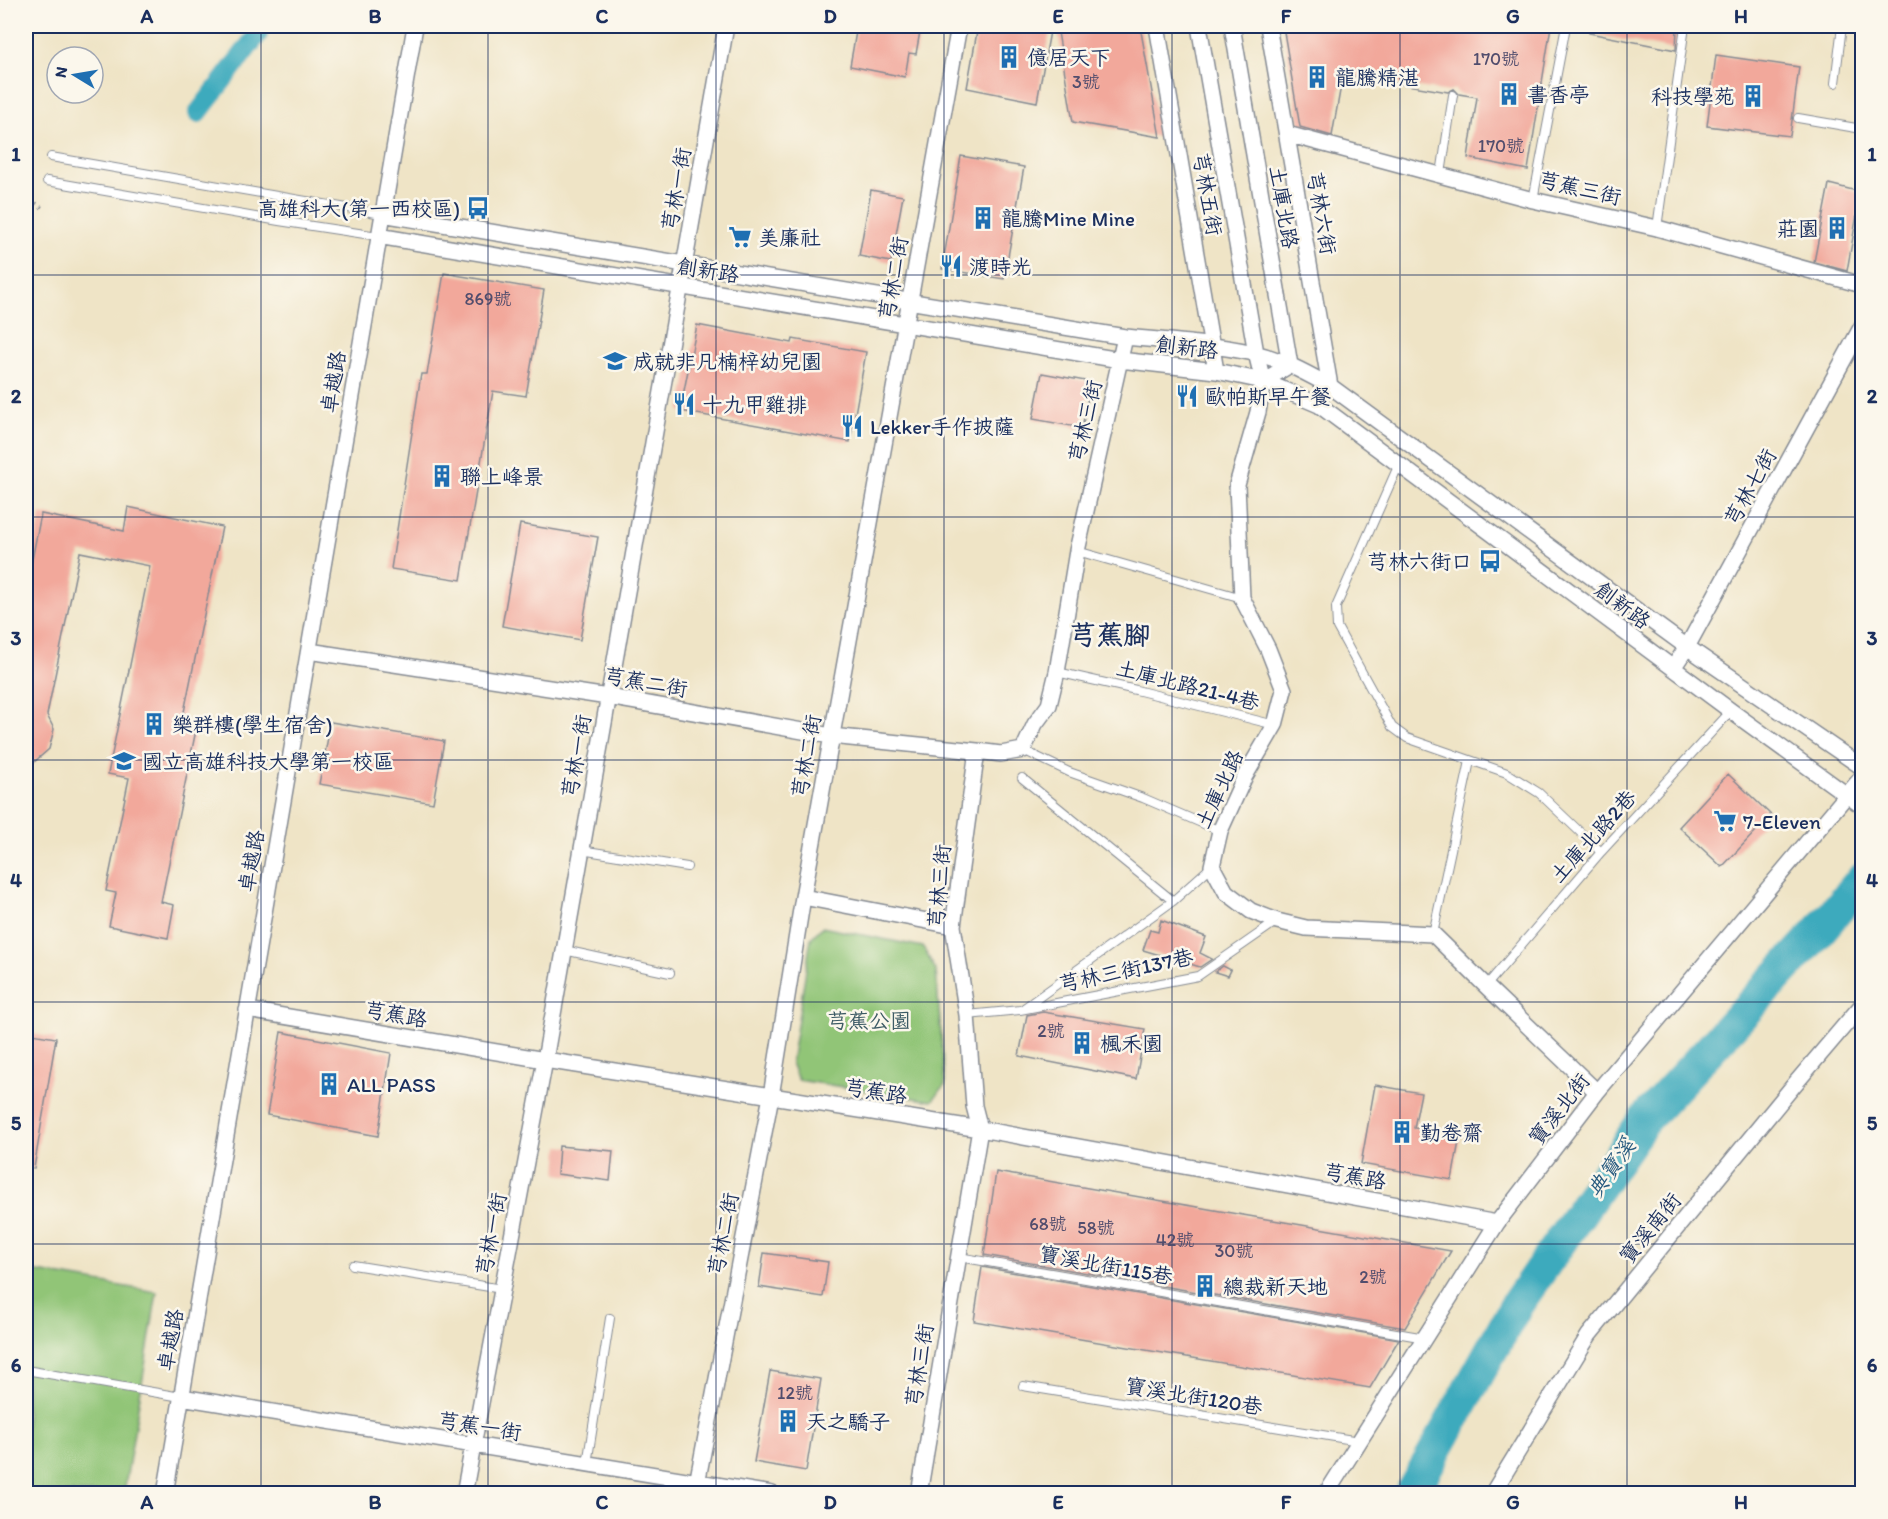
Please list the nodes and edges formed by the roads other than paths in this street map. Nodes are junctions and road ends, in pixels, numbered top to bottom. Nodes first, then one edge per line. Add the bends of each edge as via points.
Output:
1 (415, 26) edge
2 (726, 26) edge
3 (959, 26) edge
4 (1157, 26) edge
5 (1200, 26) edge
6 (1232, 26) edge
7 (1268, 26) edge
8 (1566, 26) edge
9 (1685, 26) edge
10 (1842, 26) edge
11 (1835, 83) dead end
12 (1453, 95) dead end
13 (1798, 118) dead end
14 (1863, 129) edge
15 (1287, 134) junction
16 (51, 157) dead end
17 (1441, 174) junction
18 (47, 181) dead end
19 (1533, 200) junction
20 (382, 214) junction
21 (1657, 228) junction
22 (378, 236) junction
23 (684, 264) junction
24 (1863, 285) edge
25 (680, 286) junction
26 (910, 302) junction
27 (906, 324) junction
28 (1863, 326) edge
29 (1125, 337) junction
30 (1213, 346) junction
31 (1256, 353) junction
32 (1120, 360) junction
33 (1290, 365) junction
34 (1216, 371) junction
35 (1263, 381) junction
36 (1330, 386) junction
37 (1319, 405) junction
38 (1400, 464) junction
39 (1077, 551) junction
40 (1242, 598) junction
41 (1687, 647) junction
42 (309, 651) junction
43 (1673, 668) junction
44 (1057, 672) junction
45 (608, 697) junction
46 (1731, 711) junction
47 (1275, 725) junction
48 (831, 736) junction
49 (1023, 750) junction
50 (977, 751) junction
51 (1470, 762) junction
52 (1863, 767) edge
53 (1863, 777) edge
54 (1022, 778) dead end
55 (1848, 795) junction
56 (1862, 806) edge
57 (1220, 831) junction
58 (581, 849) junction
59 (1601, 852) junction
60 (1212, 866) junction
61 (687, 867) dead end
62 (803, 897) junction
63 (1173, 901) junction
64 (1276, 921) junction
65 (953, 926) junction
66 (1433, 934) junction
67 (564, 950) junction
68 (670, 973) dead end
69 (1486, 987) junction
70 (1863, 1005) edge
71 (247, 1010) junction
72 (1020, 1010) junction
73 (967, 1015) junction
74 (544, 1060) junction
75 (1597, 1092) junction
76 (771, 1096) junction
77 (980, 1129) junction
78 (1497, 1224) junction
79 (959, 1257) junction
80 (354, 1265) dead end
81 (502, 1289) junction
82 (610, 1318) dead end
83 (1425, 1338) junction
84 (26, 1370) edge
85 (1023, 1386) dead end
86 (181, 1397) junction
87 (1359, 1441) junction
88 (473, 1446) junction
89 (586, 1464) junction
90 (696, 1488) edge
91 (165, 1494) edge
92 (464, 1494) edge
93 (772, 1494) edge
94 (919, 1494) edge
95 (1326, 1494) edge
96 (1492, 1494) edge

1 - 20 street
2 - 23 street, 芎林一街
3 - 26 street, 芎林二街
4 - 30 street, 芎林五街
5 - 31 street, 土庫北路
6 - 33 street, 土庫北路
7 - 15 street, 芎林六街
8 - 19 lane
9 - 21 lane
10 - 11 lane
12 - 17 lane
13 - 14 lane
15 - 17 street, 芎蕉三街
15 - 36 street, 芎林六街
16 - 20 lane
17 - 19 street, 芎蕉三街
18 - 22 lane
19 - 21 street, 芎蕉三街
20 - 22 street, 卓越路
20 - 23 street, 創新路
21 - 24 street, 芎蕉三街
22 - 25 street, 創新路
22 - 42 street, 卓越路
23 - 25 street, 芎林一街
23 - 26 street, 創新路
25 - 27 street, 創新路
25 - 45 street, 芎林一街
26 - 27 street, 芎林二街
26 - 29 street, 創新路
27 - 32 street, 創新路
27 - 48 street, 芎林二街
28 - 41 street, 芎林七街
29 - 30 street, 創新路
29 - 32 street, 芎林三街
30 - 31 street, 創新路
30 - 34 street, 芎林五街
31 - 33 street, 創新路
31 - 35 street, 土庫北路
32 - 34 street, 創新路
32 - 39 street, 芎林三街
33 - 35 street
33 - 36 street, 創新路
34 - 35 street, 創新路
35 - 37 street, 創新路
35 - 40 street, 土庫北路 via 1237,485
36 - 37 street
36 - 41 street, 創新路
37 - 38 street, 創新路
38 - 43 street, 創新路
38 - 51 lane via 1336,607 1337,627 1392,727 1407,738
39 - 40 lane
39 - 44 street, 芎林三街
40 - 47 street, 土庫北路 via 1284,690
41 - 43 street, 芎林七街
41 - 52 street, 創新路
42 - 45 street, 芎蕉二街
42 - 71 street, 卓越路
43 - 46 street, 創新路
44 - 47 lane, 土庫北路21-4巷
44 - 49 street, 芎林三街 via 1049,705
45 - 48 street, 芎蕉二街
45 - 58 street, 芎林一街
46 - 55 street, 創新路
46 - 59 lane, 土庫北路2巷
47 - 57 street, 土庫北路 via 1245,776
48 - 50 street, 芎蕉二街
48 - 62 street, 芎林二街
49 - 50 street via 1001,754
49 - 57 lane
50 - 65 street, 芎林三街
51 - 59 lane via 1507,773 1539,793
51 - 66 lane
53 - 55 street, 寶溪北街
54 - 63 lane
55 - 56 street, 創新路
55 - 75 street, 寶溪北街
57 - 60 street, 土庫北路
58 - 61 lane
58 - 67 street, 芎林一街
59 - 69 lane, 土庫北路2巷
60 - 63 lane
60 - 64 street via 1226,892 1251,911
62 - 65 street
62 - 76 street, 芎林二街
63 - 72 lane
64 - 66 street via 1306,928
64 - 72 lane, 芎林三街137巷 via 1198,976
65 - 73 street, 芎林三街
66 - 69 street
67 - 68 lane
67 - 74 street, 芎林一街
69 - 75 street
70 - 96 street, 寶溪南街 via 1589,1335
71 - 74 street, 芎蕉路
71 - 86 street, 卓越路
72 - 73 lane, 芎林三街137巷
73 - 77 street, 芎林三街 via 974,1106
74 - 76 street, 芎蕉路
74 - 81 street, 芎林一街
75 - 78 street, 寶溪北街
76 - 77 street, 芎蕉路
76 - 90 street, 芎林二街
77 - 78 street, 芎蕉路
77 - 79 street, 芎林三街
78 - 83 street, 寶溪北街
79 - 83 lane, 寶溪北街115巷
79 - 94 street, 芎林三街
80 - 81 lane
81 - 88 street, 芎林一街
82 - 89 lane
83 - 87 street, 寶溪北街
84 - 86 lane
85 - 87 lane, 寶溪北街120巷
86 - 88 street, 芎蕉一街
86 - 91 street, 卓越路
87 - 95 street, 寶溪北街
88 - 89 street, 芎蕉一街
88 - 92 street, 芎林一街
89 - 90 street, 芎蕉一街
90 - 93 street, 芎蕉一街

